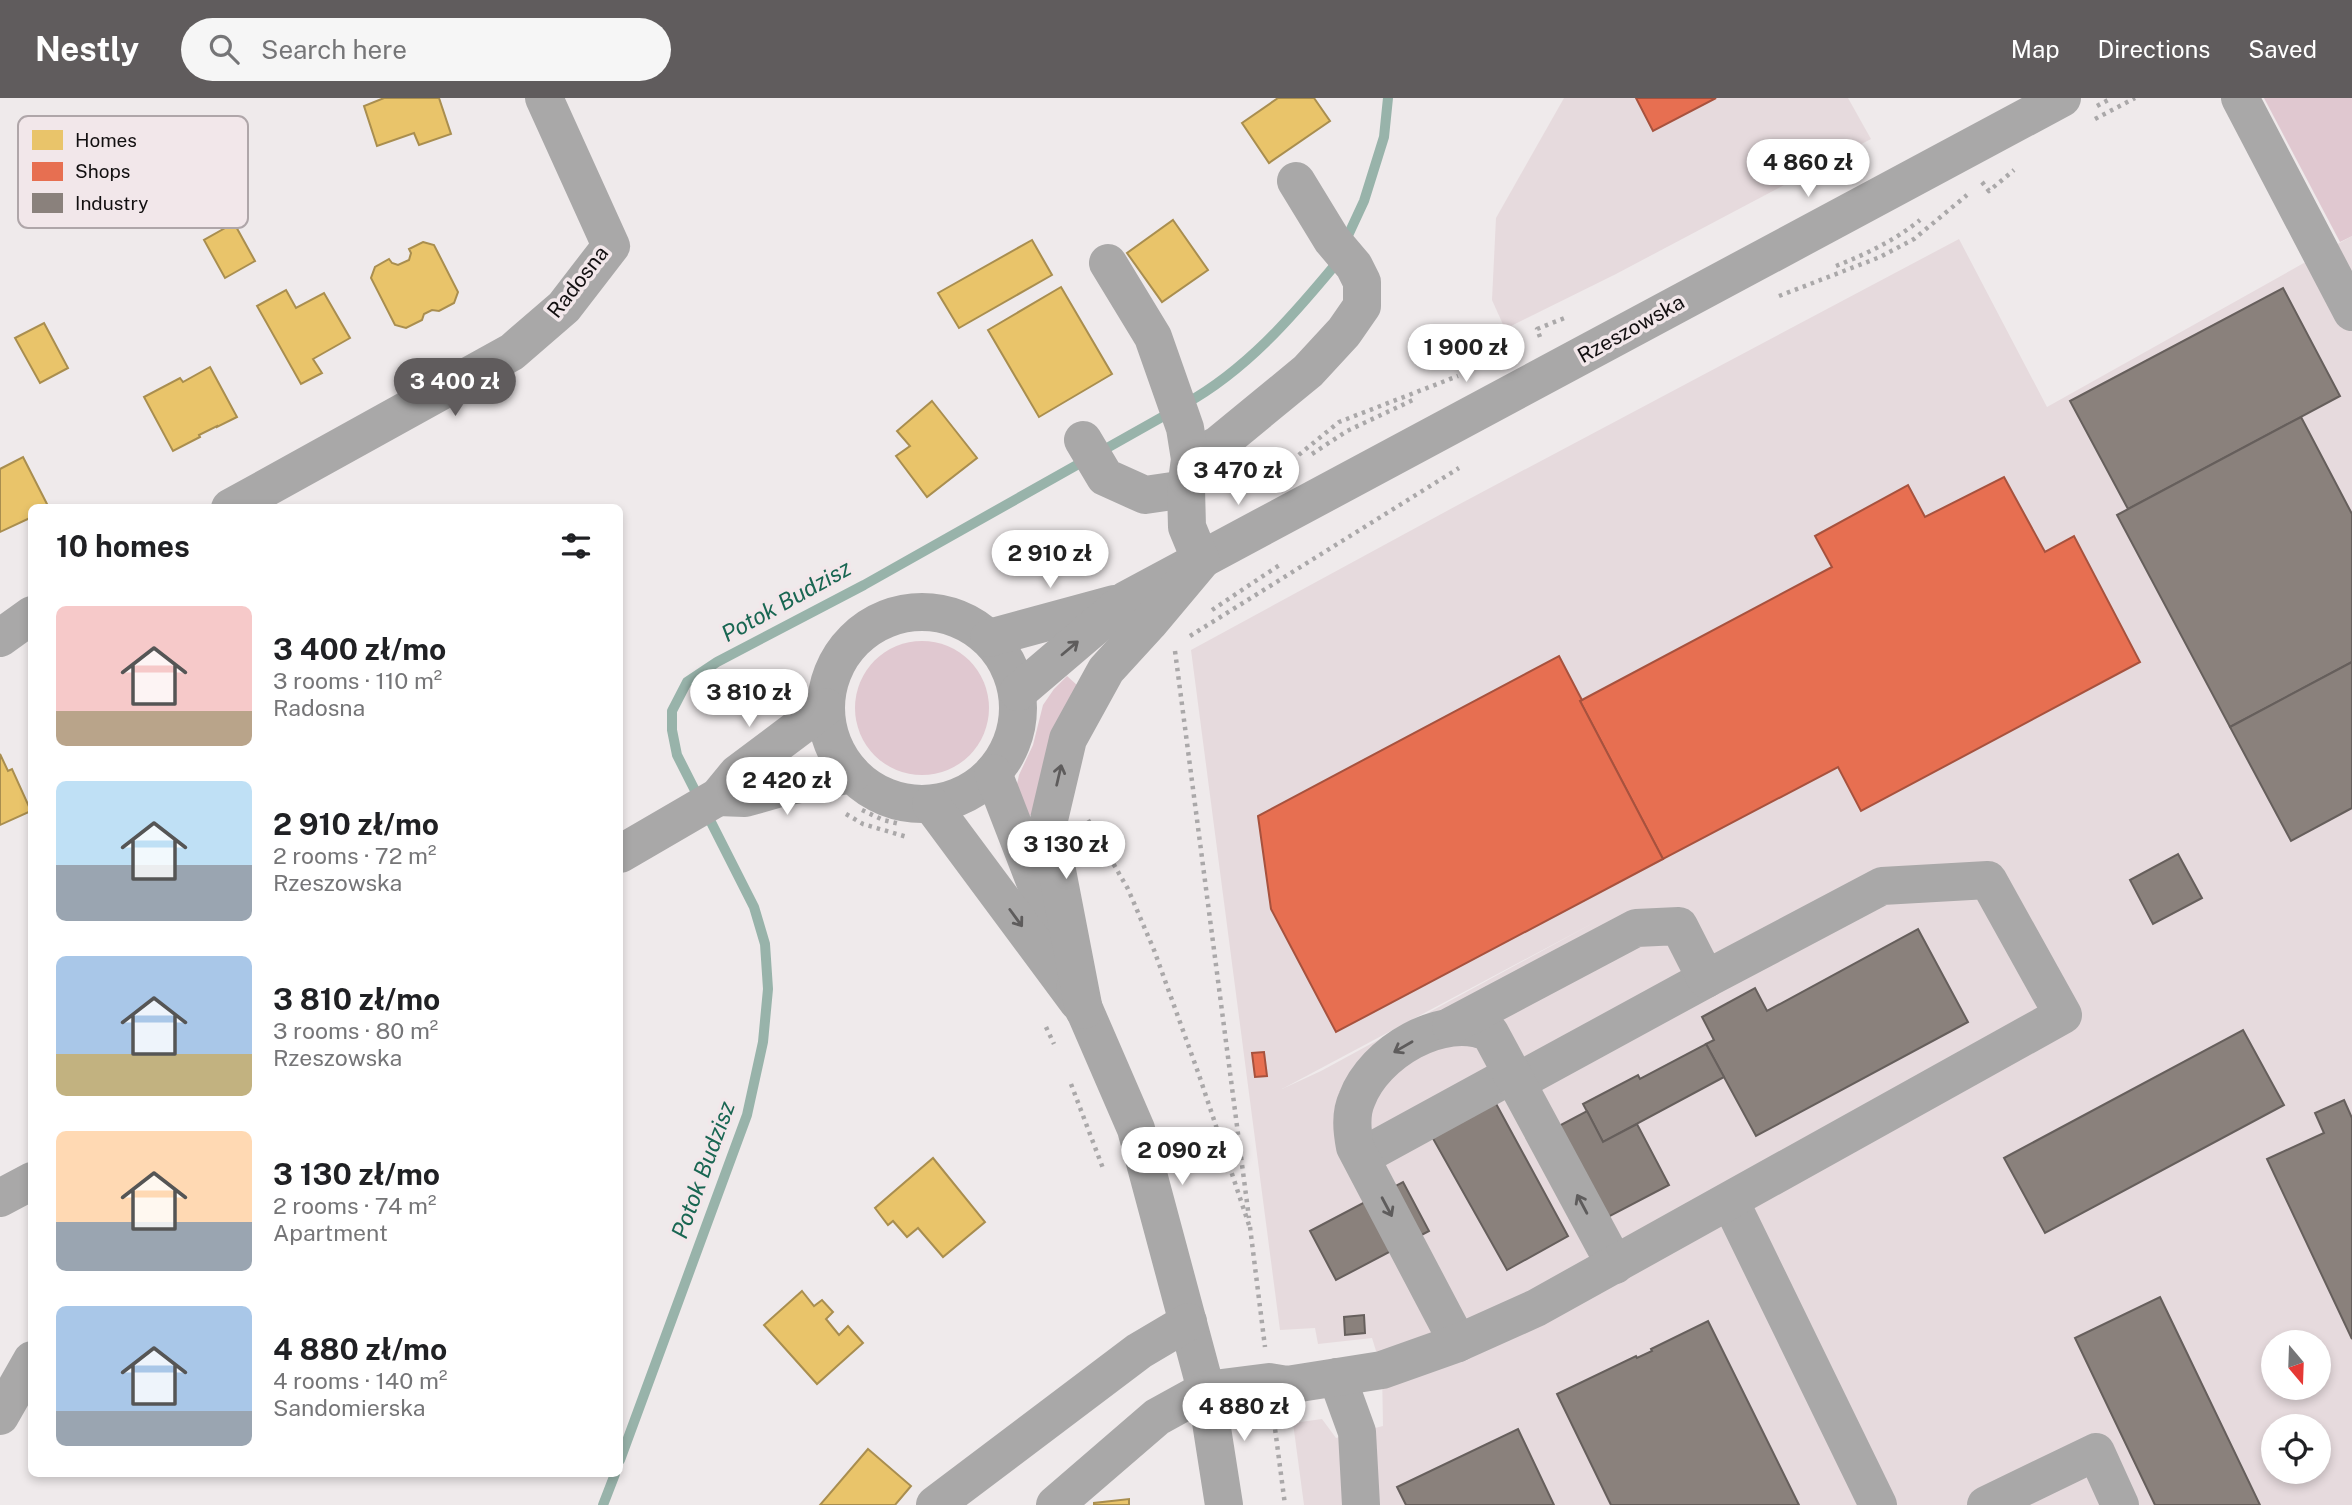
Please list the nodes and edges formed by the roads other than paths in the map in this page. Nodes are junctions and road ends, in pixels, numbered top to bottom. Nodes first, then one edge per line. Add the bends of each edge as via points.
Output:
1 (544, 98) edge
2 (2062, 98) edge
3 (2240, 98) edge
4 (1296, 181) dead end
5 (1108, 263) dead end
6 (2352, 312) edge
7 (1083, 440) dead end
8 (1184, 443) junction
9 (237, 504) edge
10 (1201, 561) junction
11 (1126, 600) junction
12 (28, 618) edge
13 (0, 638) edge
14 (989, 638) junction
15 (1018, 692) junction
16 (825, 707) junction
17 (993, 773) junction
18 (852, 774) junction
19 (718, 797) junction
20 (931, 804) junction
21 (623, 852) edge
22 (1706, 979) junction
23 (1084, 1010) junction
24 (1451, 1026) junction
25 (1515, 1078) junction
26 (1361, 1157) junction
27 (28, 1183) edge
28 (0, 1198) edge
29 (1730, 1201) junction
30 (1615, 1265) junction
31 (1188, 1322) junction
32 (1458, 1343) junction
33 (28, 1367) edge
34 (1337, 1377) junction
35 (1206, 1390) junction
36 (0, 1416) edge
37 (935, 1505) edge
38 (1055, 1505) edge
39 (1224, 1505) edge
40 (1362, 1505) edge
41 (1878, 1505) edge
42 (1986, 1505) edge
43 (2120, 1505) edge

1 - 9 street, Radosna via 611,246 564,307 512,352
2 - 10 street, Rzeszowska
3 - 6 street
4 - 8 street via 1362,282 1362,306 1308,371 1218,445
5 - 8 street via 1153,337
7 - 8 street via 1105,477 1145,495
8 - 10 street via 1187,527
10 - 11 street, Rzeszowska
23 -> 10 street via 1048,824 1068,738 1105,670
11 - 14 street, Rzeszowska
15 -> 11 street, Rzeszowska
12 - 13 street
14 - 15 street via 1008,663
14 - 16 street via 946,614 921,611 874,624 854,639 839,659
15 - 17 street via 1013,740
16 - 18 street via 828,731
16 - 19 street via 737,774
17 - 20 street via 954,799
17 - 23 street
18 - 19 street via 745,798
18 - 20 street via 876,792 902,802
19 - 21 street
20 -> 23 street
22 - 24 street via 1679,926 1636,928
22 - 25 street
22 - 29 street via 1882,886 1988,880 2063,1015
23 - 31 street via 1136,1129
24 - 25 street via 1478,1027 1490,1033
24 -> 26 street via 1403,1045 1371,1075 1353,1114 1352,1131
25 - 26 street
30 -> 25 street
26 -> 32 street
27 - 28 street
29 - 30 street
29 - 41 street
30 - 32 street
31 - 35 street
31 - 37 street via 1139,1351
32 - 34 street via 1382,1370
33 - 36 street
34 - 35 street
34 - 40 street via 1357,1432
35 - 38 street via 1157,1417
35 - 39 street
42 - 43 street via 2096,1452

